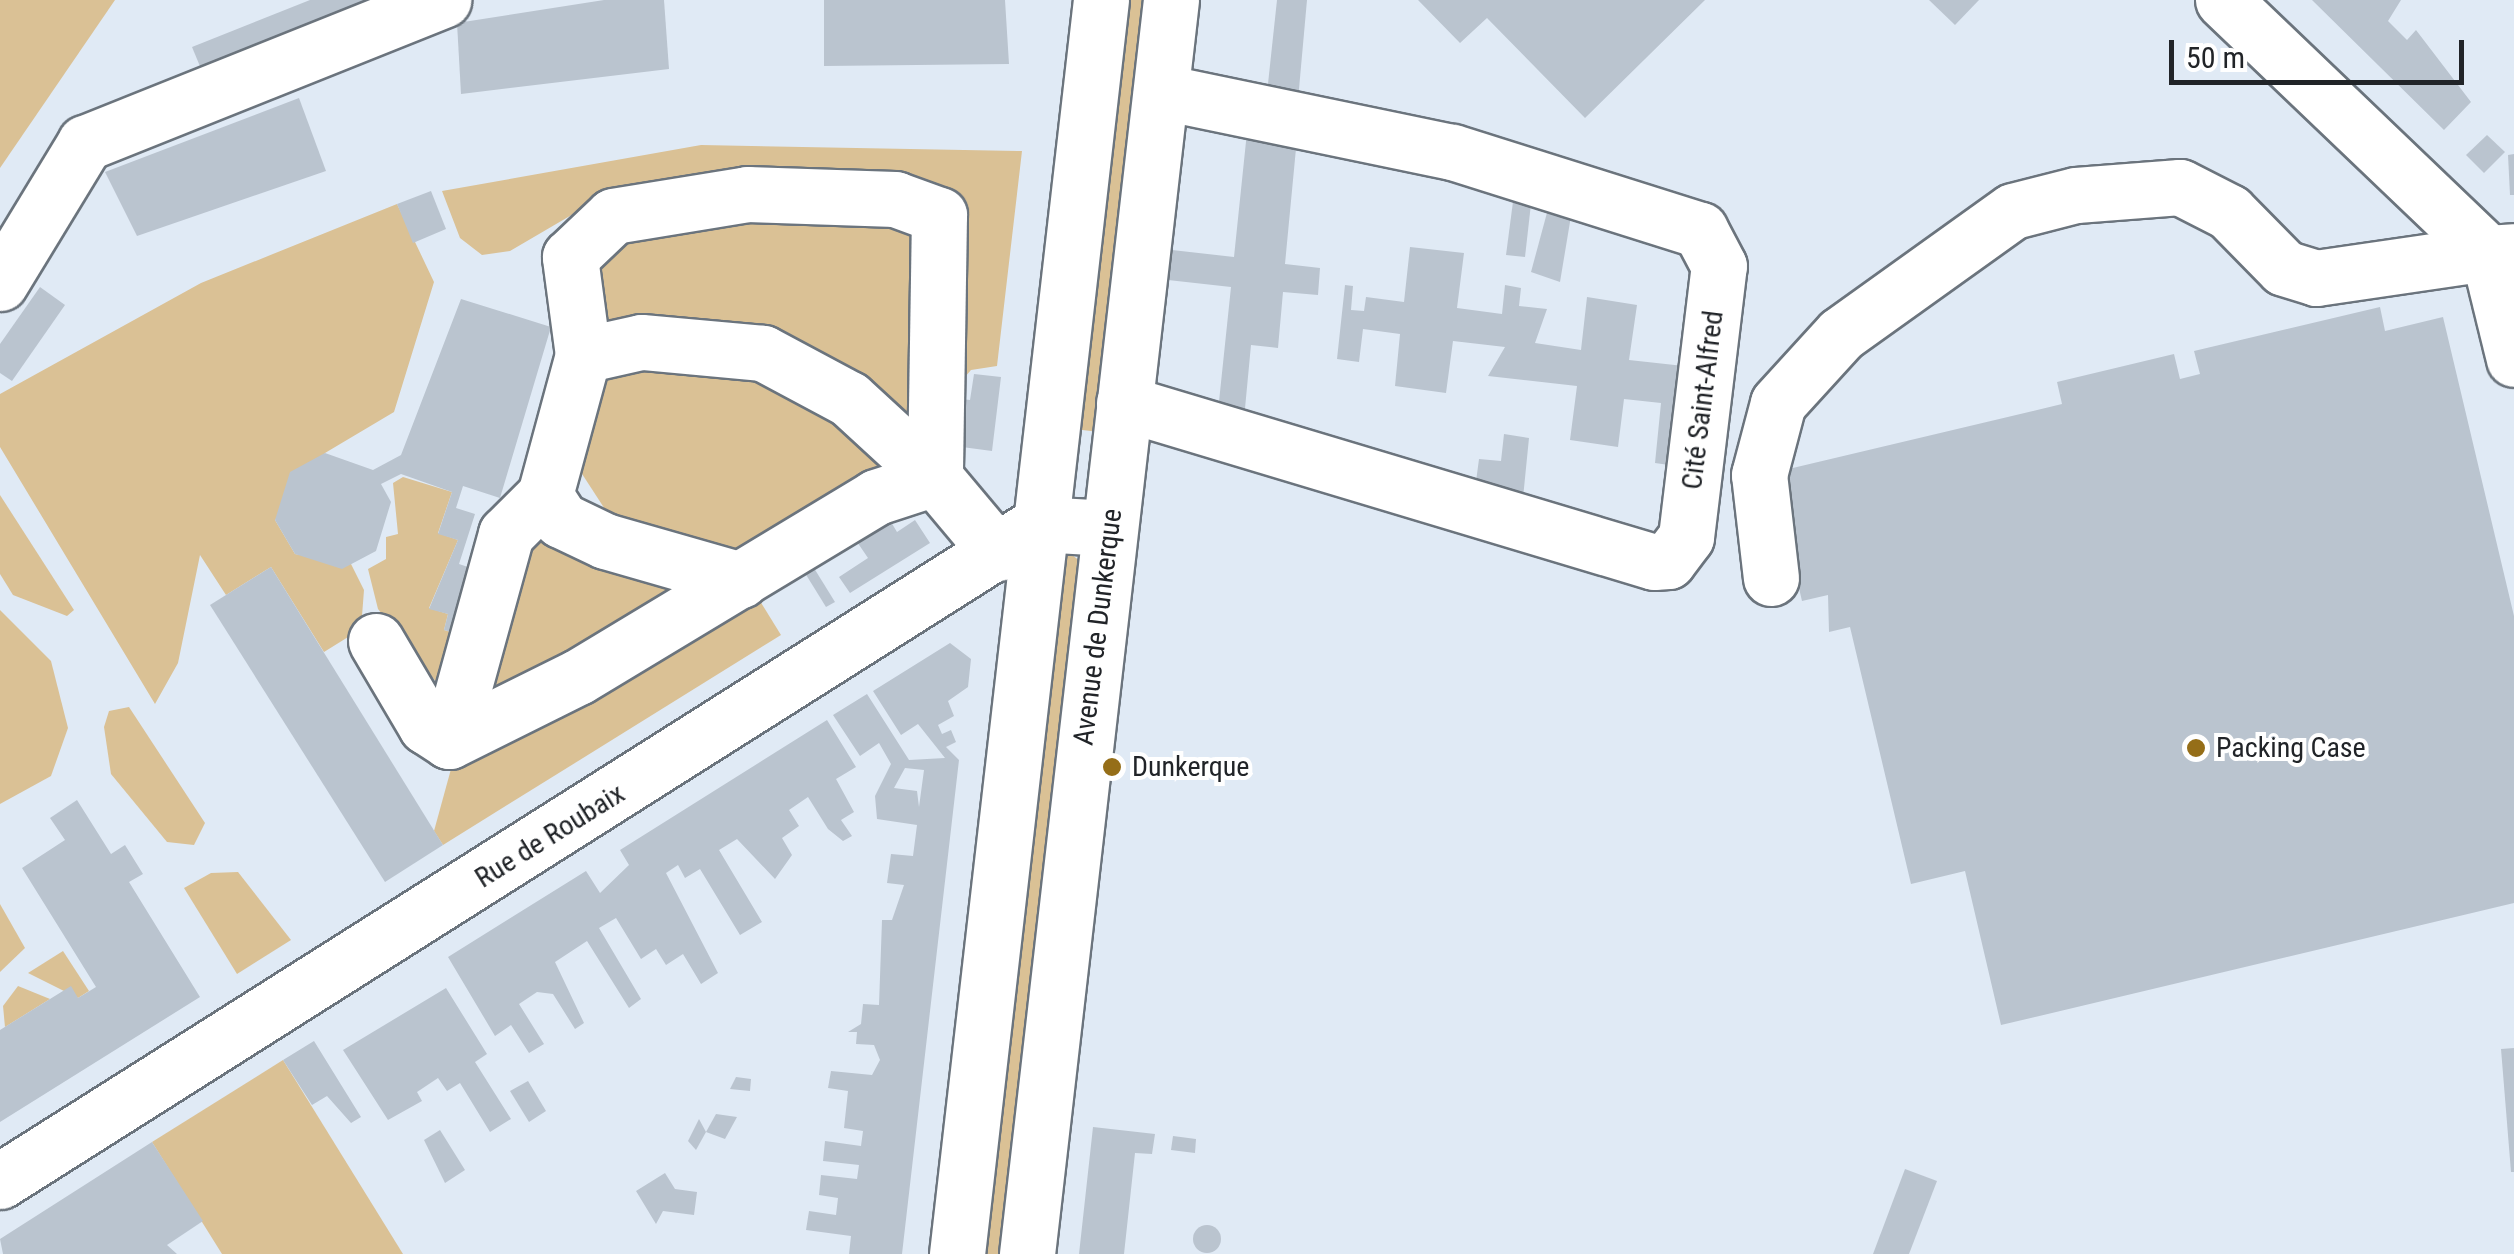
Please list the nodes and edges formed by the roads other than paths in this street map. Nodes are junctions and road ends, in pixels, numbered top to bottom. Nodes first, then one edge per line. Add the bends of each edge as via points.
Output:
1 (443, 0) edge
2 (1101, 0) edge
3 (1171, 0) edge
4 (2223, 0) edge
5 (1161, 92) junction
6 (2501, 252) edge
7 (0, 283) edge
8 (583, 356) junction
9 (2514, 359) edge
10 (1124, 403) junction
11 (935, 478) junction
12 (545, 495) junction
13 (1109, 528) junction
14 (1019, 539) junction
15 (1771, 578) dead end
16 (742, 580) junction
17 (376, 641) dead end
18 (449, 740) junction
19 (0, 1181) edge
20 (957, 1254) edge
21 (1027, 1254) edge

1 - 7 main road via 84,143
2 - 14 main road
3 - 5 main road, Avenue de Dunkerque
4 - 6 main road
5 - 10 main road, Avenue de Dunkerque
5 - 10 main road, Cité Saint-Alfred via 1452,152 1700,230 1719,266 1686,537 1668,561 1654,562
6 - 9 main road
6 - 15 main road via 2316,278 2284,268 2229,212 2180,187 2076,195 2013,212 1841,334 1778,403 1758,475
8 - 11 main road via 641,342 763,353 849,399
8 - 11 main road via 566,276 585,236 614,216 747,194 926,205 944,232
8 - 12 main road
10 - 13 main road, Avenue de Dunkerque
11 - 14 main road
11 - 16 main road via 876,497
12 - 16 main road via 561,520 605,541
12 - 18 main road via 506,534
13 - 14 main road
13 - 21 main road, Avenue de Dunkerque
14 - 19 main road, Rue de Roubaix
14 - 20 main road
16 - 18 main road
17 - 18 main road via 426,726

